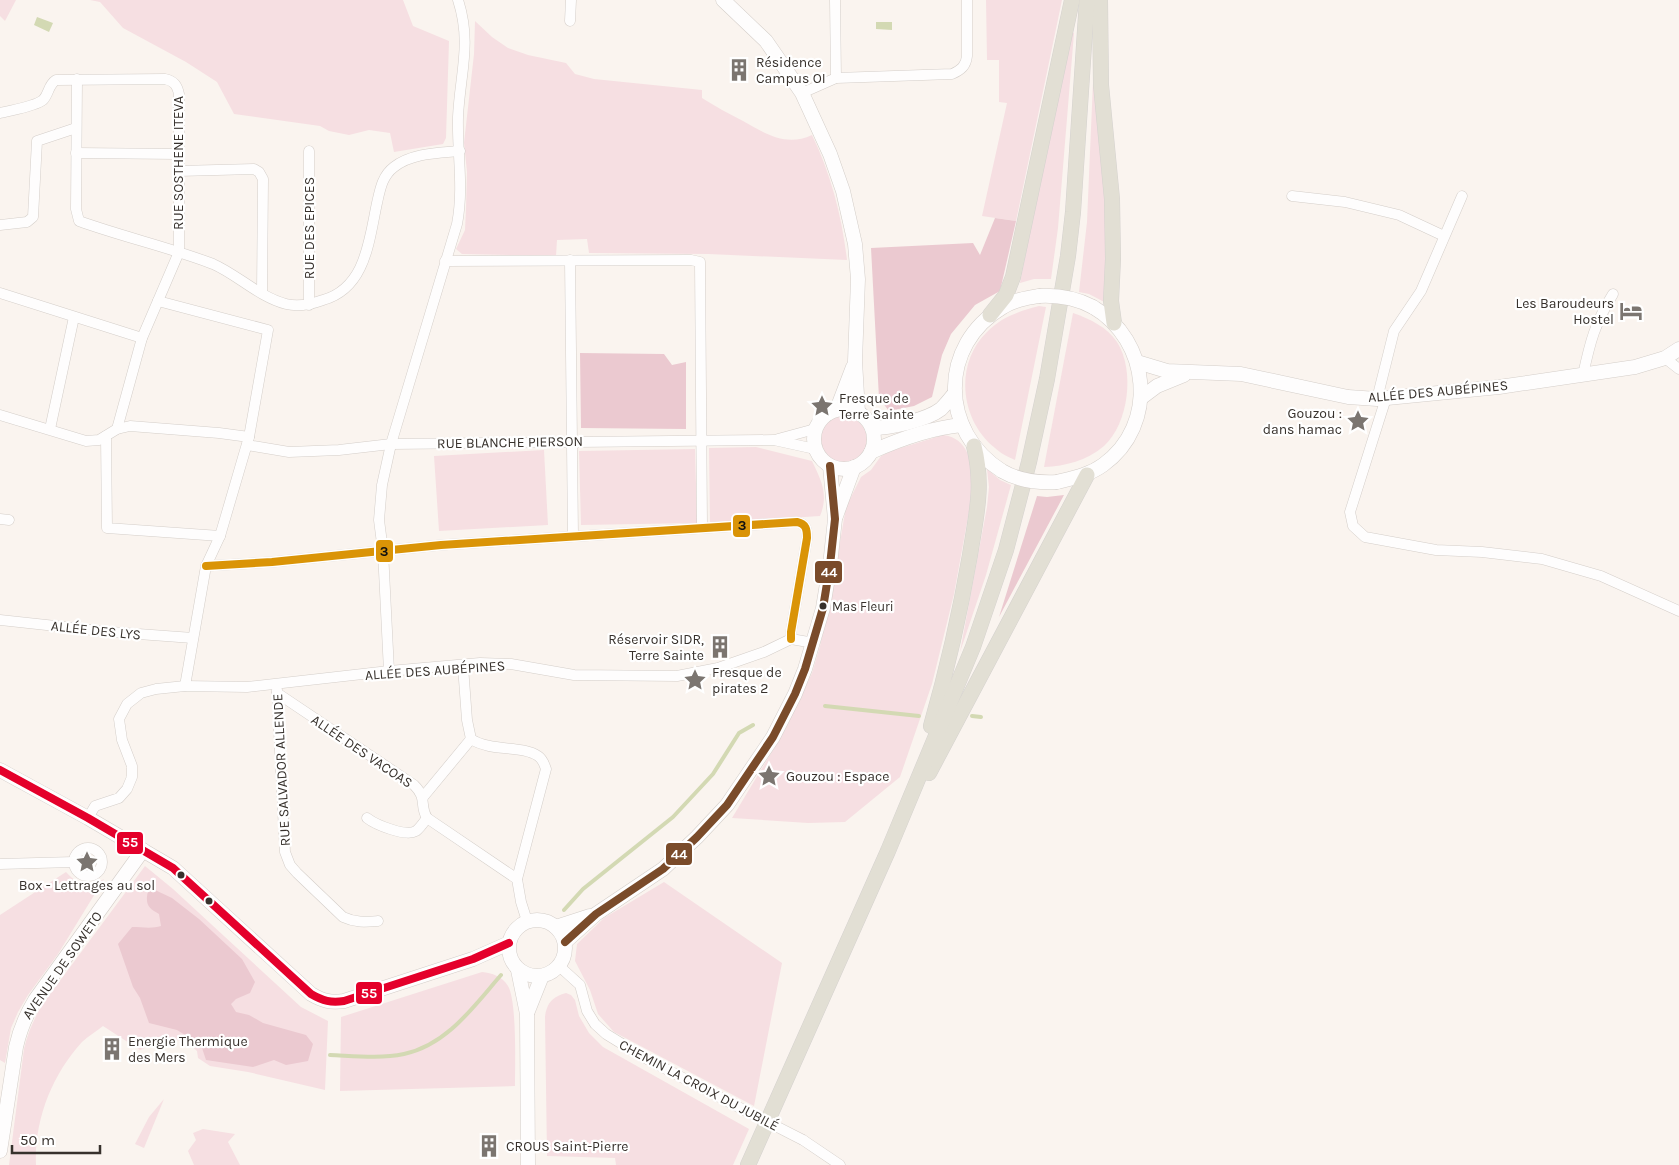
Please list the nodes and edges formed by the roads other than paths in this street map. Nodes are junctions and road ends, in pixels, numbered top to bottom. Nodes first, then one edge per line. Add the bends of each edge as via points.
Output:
1 (458, 0) edge
2 (571, 0) edge
3 (723, 0) edge
4 (835, 0) edge
5 (967, 0) edge
6 (1072, 0) edge
7 (1087, 0) edge
8 (1100, 0) edge
9 (570, 21) dead end
10 (836, 78) junction
11 (77, 79) junction
12 (802, 93) junction
13 (0, 113) edge
14 (76, 128) junction
15 (309, 151) dead end
16 (460, 152) junction
17 (76, 153) junction
18 (179, 154) junction
19 (179, 171) junction
20 (1292, 196) dead end
21 (1462, 196) dead end
22 (0, 225) edge
23 (1444, 236) junction
24 (179, 252) junction
25 (570, 260) junction
26 (445, 261) junction
27 (0, 293) edge
28 (262, 293) junction
29 (1613, 294) dead end
30 (158, 301) junction
31 (309, 305) junction
32 (990, 315) junction
33 (74, 317) junction
34 (1114, 323) junction
35 (142, 338) junction
36 (1679, 349) edge
37 (1665, 358) junction
38 (856, 361) junction
39 (1137, 362) junction
40 (1679, 368) edge
41 (1194, 372) junction
42 (1583, 375) junction
43 (954, 394) junction
44 (1141, 398) junction
45 (1381, 398) junction
46 (837, 410) junction
47 (858, 412) junction
48 (0, 415) edge
49 (962, 425) junction
50 (872, 428) junction
51 (50, 429) junction
52 (118, 429) junction
53 (815, 430) junction
54 (106, 436) junction
55 (701, 440) junction
56 (774, 440) junction
57 (248, 441) junction
58 (572, 442) junction
59 (391, 444) junction
60 (974, 446) junction
61 (816, 449) junction
62 (871, 452) junction
63 (830, 466) junction
64 (854, 468) junction
65 (1087, 475) junction
66 (835, 519) junction
67 (702, 527) junction
68 (220, 536) junction
69 (573, 536) junction
70 (383, 551) junction
71 (206, 566) junction
72 (1679, 611) edge
73 (0, 620) edge
74 (192, 638) junction
75 (791, 639) junction
76 (814, 643) junction
77 (463, 666) junction
78 (389, 671) junction
79 (185, 686) junction
80 (277, 689) junction
81 (471, 739) junction
82 (0, 770) edge
83 (915, 783) junction
84 (423, 797) junction
85 (88, 818) junction
86 (367, 818) dead end
87 (427, 818) junction
88 (143, 850) junction
89 (888, 852) junction
90 (74, 862) dead end
91 (0, 864) edge
92 (517, 878) junction
93 (596, 914) junction
94 (378, 921) dead end
95 (527, 922) junction
96 (556, 927) junction
97 (508, 942) junction
98 (564, 942) junction
99 (473, 959) junction
100 (515, 966) junction
101 (559, 966) junction
102 (542, 976) junction
103 (527, 1014) junction
104 (0, 1151) edge
105 (528, 1165) edge
106 (748, 1165) edge
107 (840, 1165) edge

1 - 16 street via 466,43 458,118
2 - 9 street
3 - 12 street via 766,41
4 - 10 street
5 - 10 street via 967,56 959,71 952,74
6 - 32 main road via 1013,277 1006,295
7 - 83 main road via 1068,256 1029,462 1006,550 973,647
8 - 34 main road via 1101,85 1112,200 1111,301
10 - 12 street
11 - 13 street via 56,80 40,101
11 - 14 street
11 - 18 street, RUE SOSTHENE ITEVA via 172,81 179,94
12 - 38 street via 830,154 856,244
14 - 17 street
14 - 22 street via 37,141 33,217 27,222
15 - 31 street, RUE DES EPICES
16 - 26 street via 460,207
16 - 31 street via 413,157 386,175 380,187 367,250 356,277 328,299
17 - 18 street
17 - 24 street via 79,221
18 - 19 street, RUE SOSTHENE ITEVA
19 - 24 street, RUE SOSTHENE ITEVA
19 - 28 street via 254,169 259,172 263,179
20 - 23 street via 1345,202 1399,215
21 - 23 street
23 - 45 street via 1421,290 1394,331
24 - 28 street via 215,265
24 - 30 street
25 - 26 street
25 - 55 street via 700,262
25 - 58 street
26 - 59 street
27 - 33 street
28 - 31 street via 287,304
29 - 42 street via 1591,336
30 - 35 street
30 - 57 street via 268,330
32 - 34 street, bridge via 1020,300 1053,296 1070,298 1092,307
32 - 43 street via 963,350
33 - 35 street
33 - 51 street
34 - 39 street via 1128,341
35 - 52 street
36 - 37 street, ALLÉE DES AUBÉPINES
37 - 40 street
37 - 42 street, ALLÉE DES AUBÉPINES via 1635,367
38 - 46 street
38 - 47 street
39 - 41 street, ALLÉE DES AUBÉPINES via 1167,371
39 - 44 street
41 - 44 street, ALLÉE DES AUBÉPINES via 1156,386
41 - 45 street, ALLÉE DES AUBÉPINES via 1241,374 1348,397
42 - 45 street, ALLÉE DES AUBÉPINES
43 - 49 street
43 - 50 street via 940,410 890,428
44 - 65 street via 1130,436 1104,465
45 - 72 street via 1350,512 1353,526 1365,537 1436,550 1542,559 1601,576
46 - 47 street
46 - 53 street via 820,420
47 - 50 street
48 - 51 street
49 - 60 street
49 - 62 street via 939,428
50 - 62 street
51 - 54 street via 86,441
52 - 54 street
52 - 57 street, RUE BLANCHE PIERSON via 130,426 219,433
53 - 56 street, RUE BLANCHE PIERSON
53 - 61 street
54 - 68 street via 107,528
55 - 56 street, RUE BLANCHE PIERSON
55 - 58 street, RUE BLANCHE PIERSON
55 - 67 street
56 - 61 street, RUE BLANCHE PIERSON
57 - 59 street, RUE BLANCHE PIERSON via 289,452
57 - 68 street
58 - 59 street, RUE BLANCHE PIERSON
58 - 69 street
59 - 70 street via 379,520
60 - 65 street, bridge via 992,464 1017,478 1038,483
60 - 83 main road via 980,492 963,596 942,688
61 - 63 street
62 - 64 street
63 - 64 street
63 - 66 street
64 - 66 street
65 - 89 main road
66 - 76 street via 828,578
67 - 69 street
67 - 75 street via 797,522 805,526 807,538
68 - 71 street
69 - 70 street
70 - 71 street
70 - 78 street
71 - 74 street
73 - 74 street, ALLÉE DES LYS
74 - 79 street
75 - 76 street
75 - 77 street, ALLÉE DES AUBÉPINES via 718,668 677,676 574,675 511,664
76 - 93 street via 784,716 727,805 663,868
77 - 78 street, ALLÉE DES AUBÉPINES
77 - 81 street via 466,720
78 - 80 street, ALLÉE DES AUBÉPINES
79 - 80 street, ALLÉE DES AUBÉPINES
79 - 85 street, ALLÉE DES AUBÉPINES via 141,693 127,704 119,719 122,740 132,766 132,778 119,798 95,806
80 - 84 street, ALLÉE DES VACOAS via 414,786
80 - 94 street, RUE SALVADOR ALLENDE via 285,852 290,865 343,917 360,923
81 - 84 street
81 - 92 street via 492,747 532,753 544,762 546,769
82 - 85 street
83 - 89 main road
84 - 87 street, ALLÉE DES VACOAS via 423,813
85 - 88 street
86 - 87 street via 376,825 412,832
87 - 92 street
88 - 99 street via 180,873 322,1000 344,1001
88 - 104 street, AVENUE DE SOWETO via 26,1016 19,1031
89 - 106 main road
90 - 91 street
92 - 95 street
93 - 96 street
93 - 98 street
95 - 96 street via 544,921
95 - 97 street via 514,930
96 - 98 street
97 - 99 street
97 - 100 street via 509,956
98 - 101 street
99 - 100 street via 499,959
100 - 102 street via 529,976
100 - 103 street
101 - 102 street
101 - 107 street, CHEMIN LA CROIX DU JUBILÉ, bridge via 580,985 587,1011 606,1034 645,1058 803,1140
102 - 103 street
103 - 105 street

